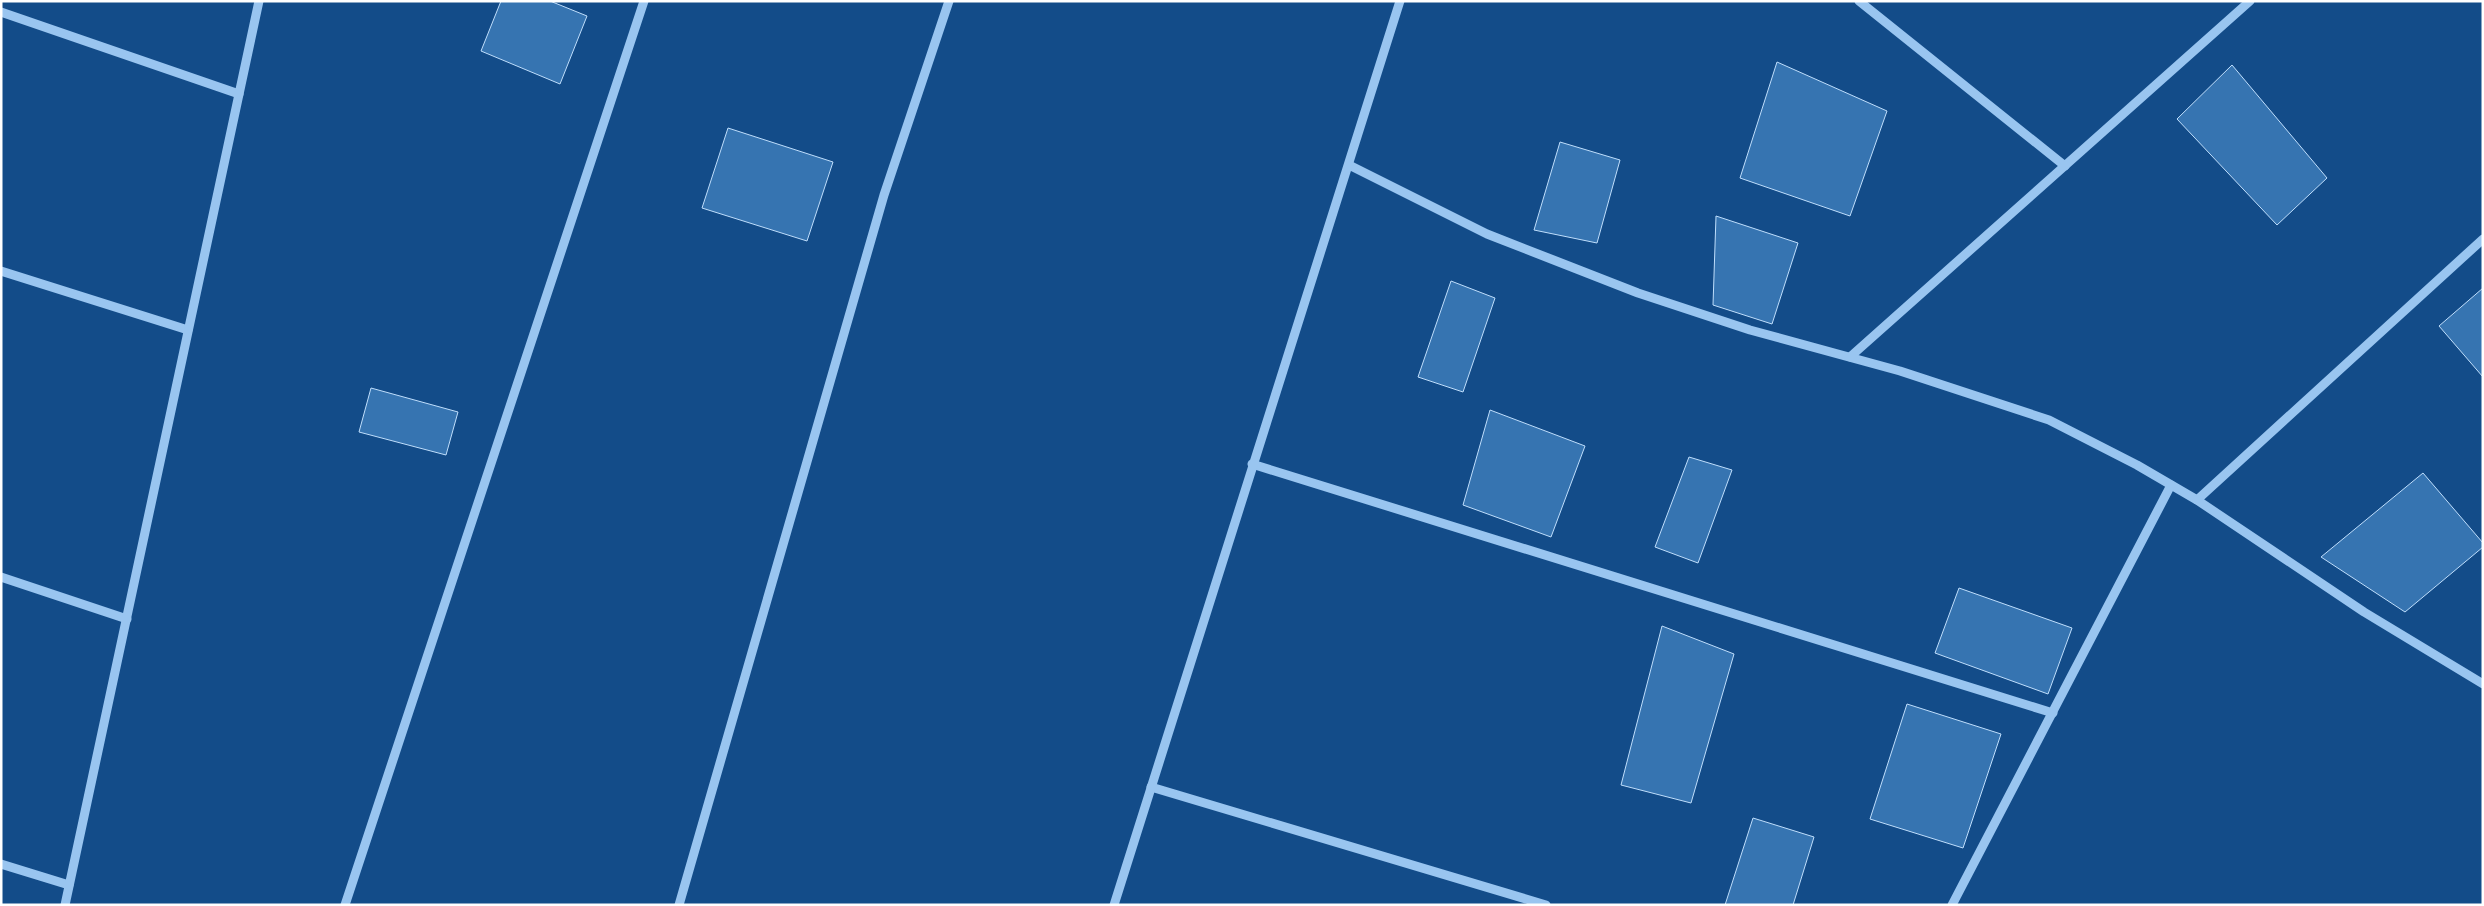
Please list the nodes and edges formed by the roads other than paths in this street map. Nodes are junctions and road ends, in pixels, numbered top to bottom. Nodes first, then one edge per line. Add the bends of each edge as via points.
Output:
1 (259, 1) edge
2 (644, 1) edge
3 (949, 1) edge
4 (1400, 1) edge
5 (1859, 1) edge
6 (2250, 1) edge
7 (1, 12) edge
8 (239, 94) junction
9 (1349, 165) junction
10 (2065, 166) junction
11 (2483, 240) edge
12 (1, 272) edge
13 (188, 330) junction
14 (1850, 357) junction
15 (1252, 464) junction
16 (2171, 485) junction
17 (2198, 500) junction
18 (1, 577) edge
19 (126, 619) junction
20 (2483, 684) edge
21 (2052, 712) junction
22 (1151, 787) junction
23 (1, 864) edge
24 (69, 885) junction
25 (65, 905) edge
26 (345, 905) edge
27 (679, 905) edge
28 (1114, 905) edge
29 (1546, 905) edge
30 (1952, 905) edge

1 - 8 street
2 - 26 street
3 - 27 street via 884,195
4 - 9 street
5 - 10 street
6 - 10 street
7 - 8 street
8 - 13 street
9 - 14 street via 1487,234 1638,293 1750,330
9 - 15 street
10 - 14 street
11 - 17 street
12 - 13 street
13 - 19 street
14 - 16 street via 2049,420
15 - 21 street
15 - 22 street
16 - 17 street
16 - 21 street
17 - 20 street via 2364,612
18 - 19 street
19 - 24 street
21 - 30 street
22 - 28 street
22 - 29 street
23 - 24 street
24 - 25 street

